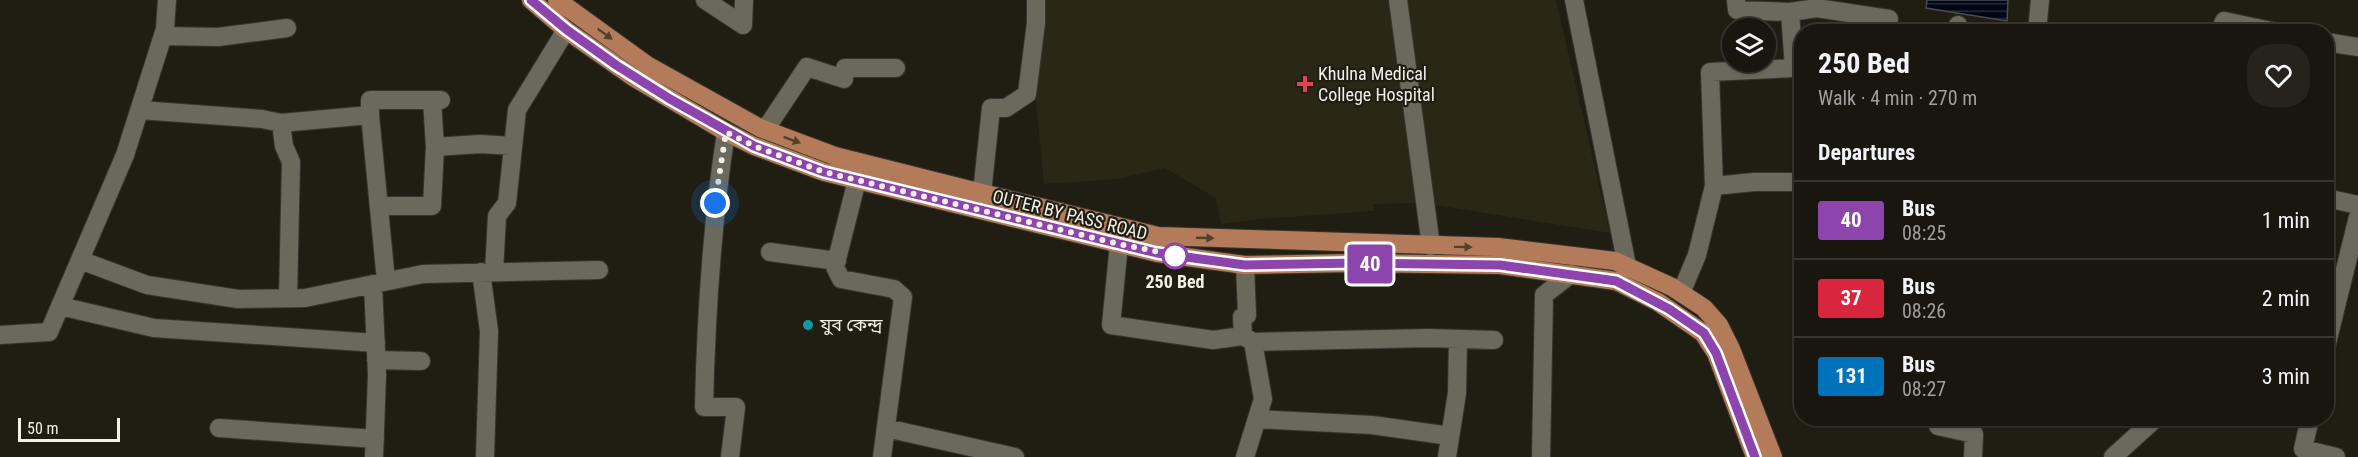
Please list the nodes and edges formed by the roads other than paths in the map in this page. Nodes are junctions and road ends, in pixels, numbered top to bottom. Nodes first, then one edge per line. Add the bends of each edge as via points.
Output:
1 (167, 0) edge
2 (531, 0) edge
3 (557, 0) edge
4 (705, 0) edge
5 (744, 0) edge
6 (1036, 0) edge
7 (1398, 0) edge
8 (1574, 0) edge
9 (1736, 0) edge
10 (2040, 0) edge
11 (1790, 12) junction
12 (1889, 19) dead end
13 (2038, 24) edge
14 (2223, 24) edge
15 (2238, 24) edge
16 (287, 28) dead end
17 (567, 30) junction
18 (163, 36) junction
19 (2334, 43) edge
20 (2358, 47) edge
21 (896, 68) dead end
22 (140, 110) junction
23 (370, 115) junction
24 (281, 123) junction
25 (765, 130) junction
26 (726, 132) junction
27 (513, 146) junction
28 (435, 147) junction
29 (856, 180) junction
30 (1794, 182) edge
31 (1714, 186) junction
32 (982, 193) junction
33 (2334, 200) edge
34 (2358, 205) edge
35 (379, 206) junction
36 (2358, 217) edge
37 (1119, 244) junction
38 (1431, 246) junction
39 (770, 252) dead end
40 (80, 260) junction
41 (837, 261) junction
42 (1245, 265) junction
43 (1627, 266) junction
44 (599, 270) dead end
45 (488, 272) junction
46 (1570, 274) junction
47 (380, 283) junction
48 (1681, 292) junction
49 (288, 298) junction
50 (60, 306) junction
51 (2334, 314) edge
52 (0, 335) edge
53 (1248, 339) junction
54 (1458, 339) junction
55 (1494, 340) dead end
56 (376, 351) junction
57 (421, 361) dead end
58 (1257, 419) junction
59 (1938, 426) edge
60 (2147, 426) edge
61 (219, 428) dead end
62 (886, 428) junction
63 (1450, 436) junction
64 (2306, 439) edge
65 (375, 448) edge
66 (485, 457) edge
67 (730, 457) edge
68 (882, 457) edge
69 (1015, 457) edge
70 (1245, 457) edge
71 (1447, 457) edge
72 (1541, 457) edge
73 (1755, 457) edge
74 (1773, 457) edge
75 (1973, 457) edge
76 (2114, 457) edge
77 (2336, 457) edge

1 - 18 street
2 - 17 main road, OUTER BY PASS ROAD
3 -> 25 main road, OUTER BY PASS ROAD via 647,65
4 - 5 street via 743,25
6 - 32 street via 1027,94 1006,108 991,108
7 - 38 street
8 - 43 street
9 - 11 street via 1737,10
10 - 13 street
11 - 12 street via 1817,8
11 - 31 street via 1794,68 1710,72
14 - 15 street
16 - 18 street via 218,37
17 - 26 main road, OUTER BY PASS ROAD via 633,77
17 - 27 street via 517,110
18 - 22 street
19 - 20 street
21 - 25 street via 845,68 844,79 807,67
22 - 24 street
22 - 40 street via 125,156
23 - 24 street
23 - 28 street via 370,100 436,100
23 - 35 street
24 - 49 street via 291,162
25 -> 32 main road, OUTER BY PASS ROAD via 835,156
26 - 29 main road, OUTER BY PASS ROAD via 824,172
26 - 67 street via 715,203 704,407 736,408
27 - 28 street
27 - 45 street via 507,203 496,216
28 - 35 street via 432,206
29 - 37 main road, OUTER BY PASS ROAD
29 - 41 street
30 - 31 street
31 - 48 street via 1696,255
32 -> 38 main road, OUTER BY PASS ROAD via 1158,236
33 - 34 street
35 - 47 street
36 - 51 street
37 - 42 main road, OUTER BY PASS ROAD
37 - 53 street via 1111,326 1213,340
38 -> 43 main road, OUTER BY PASS ROAD via 1498,247 1615,261
39 - 41 street
40 - 49 street via 147,285 238,299
40 - 50 street
41 - 62 street via 835,267 841,279 894,289 903,297
42 - 46 main road, OUTER BY PASS ROAD via 1500,265
42 - 53 street via 1247,315 1242,317
43 - 48 main road, OUTER BY PASS ROAD
44 - 45 street
45 - 47 street via 423,274
45 - 66 street
46 - 72 street via 1544,295
46 - 73 main road, OUTER BY PASS ROAD via 1616,281 1673,311 1704,333 1716,353
47 - 49 street
47 - 56 street
48 - 74 main road, OUTER BY PASS ROAD via 1704,308 1719,325
50 - 52 street via 49,332
50 - 56 street via 154,328
53 - 54 street
53 - 58 street via 1263,399
54 - 55 street
54 - 63 street via 1457,393
56 - 57 street
56 - 65 street
58 - 63 street via 1372,425
58 - 70 street
59 - 75 street via 1974,434
60 - 76 street
61 - 65 street
62 - 68 street
62 - 69 street
63 - 71 street
64 - 77 street

